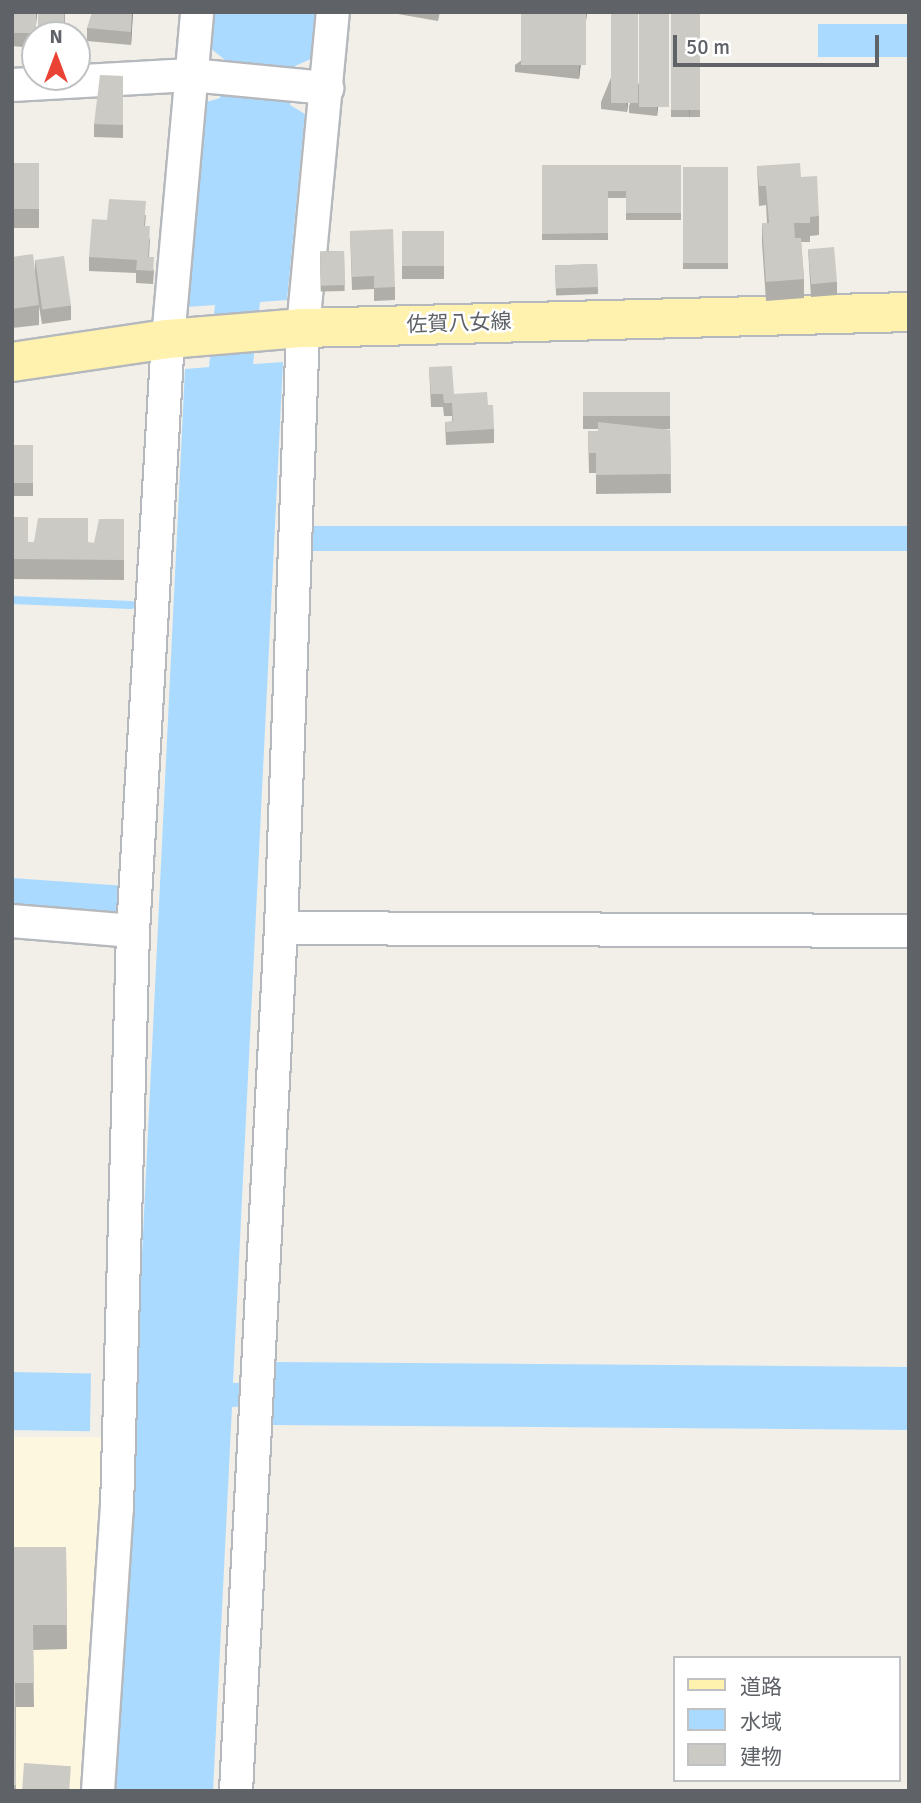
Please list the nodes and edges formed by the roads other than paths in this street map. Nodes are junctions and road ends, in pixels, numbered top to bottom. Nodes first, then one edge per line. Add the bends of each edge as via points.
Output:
1 (197, 12) edge
2 (333, 12) edge
3 (191, 75) junction
4 (12, 85) edge
5 (327, 88) junction
6 (909, 312) edge
7 (285, 330) junction
8 (186, 338) junction
9 (12, 362) edge
10 (12, 921) edge
11 (281, 928) junction
12 (133, 931) junction
13 (909, 931) edge
14 (98, 1791) edge
15 (236, 1791) edge

1 - 3 street
2 - 5 street
3 - 4 street
3 - 5 street
3 - 8 street
5 - 7 street
6 - 7 main road, 佐賀八女線
7 - 8 main road, 佐賀八女線
7 - 11 street
8 - 9 main road, 佐賀八女線
8 - 12 street
10 - 12 street
11 - 13 street
11 - 15 street
12 - 14 street via 117,1508

